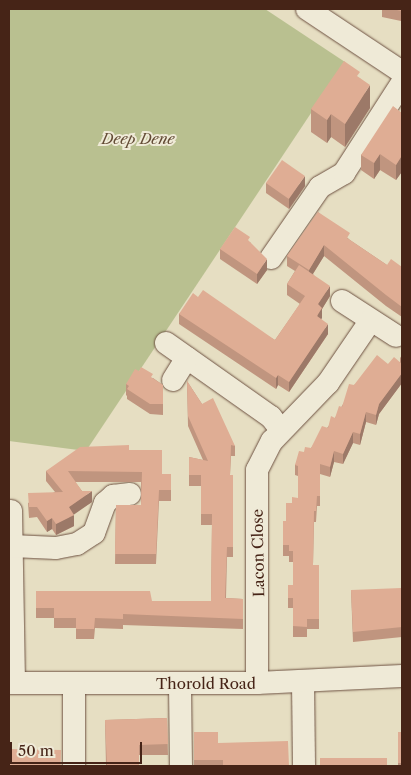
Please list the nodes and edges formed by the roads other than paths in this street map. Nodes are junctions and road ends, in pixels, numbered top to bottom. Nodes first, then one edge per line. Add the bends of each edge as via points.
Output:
1 (307, 9) edge
2 (402, 72) edge
3 (402, 83) edge
4 (271, 258) dead end
5 (342, 301) dead end
6 (371, 320) junction
7 (396, 336) dead end
8 (166, 343) dead end
9 (187, 358) junction
10 (173, 380) dead end
11 (281, 430) junction
12 (130, 494) dead end
13 (11, 511) dead end
14 (12, 546) junction
15 (402, 676) edge
16 (304, 682) junction
17 (11, 683) edge
18 (258, 683) junction
19 (74, 684) junction
20 (180, 684) junction
21 (74, 766) edge
22 (181, 766) edge
23 (304, 766) edge

1 - 2 street
3 - 4 street via 344,173 320,187
5 - 6 street
6 - 7 street
6 - 11 street, Lacon Close via 328,383
8 - 9 street
9 - 10 street
9 - 11 street via 271,417
11 - 18 street, Lacon Close via 264,452 255,483 259,512
12 - 14 street via 100,496 94,533 77,544 56,548
13 - 14 street
14 - 17 street
15 - 16 street, Thorold Road
16 - 18 street, Thorold Road
16 - 23 street
17 - 19 street, Thorold Road
18 - 20 street, Thorold Road
19 - 20 street, Thorold Road
19 - 21 street
20 - 22 street

